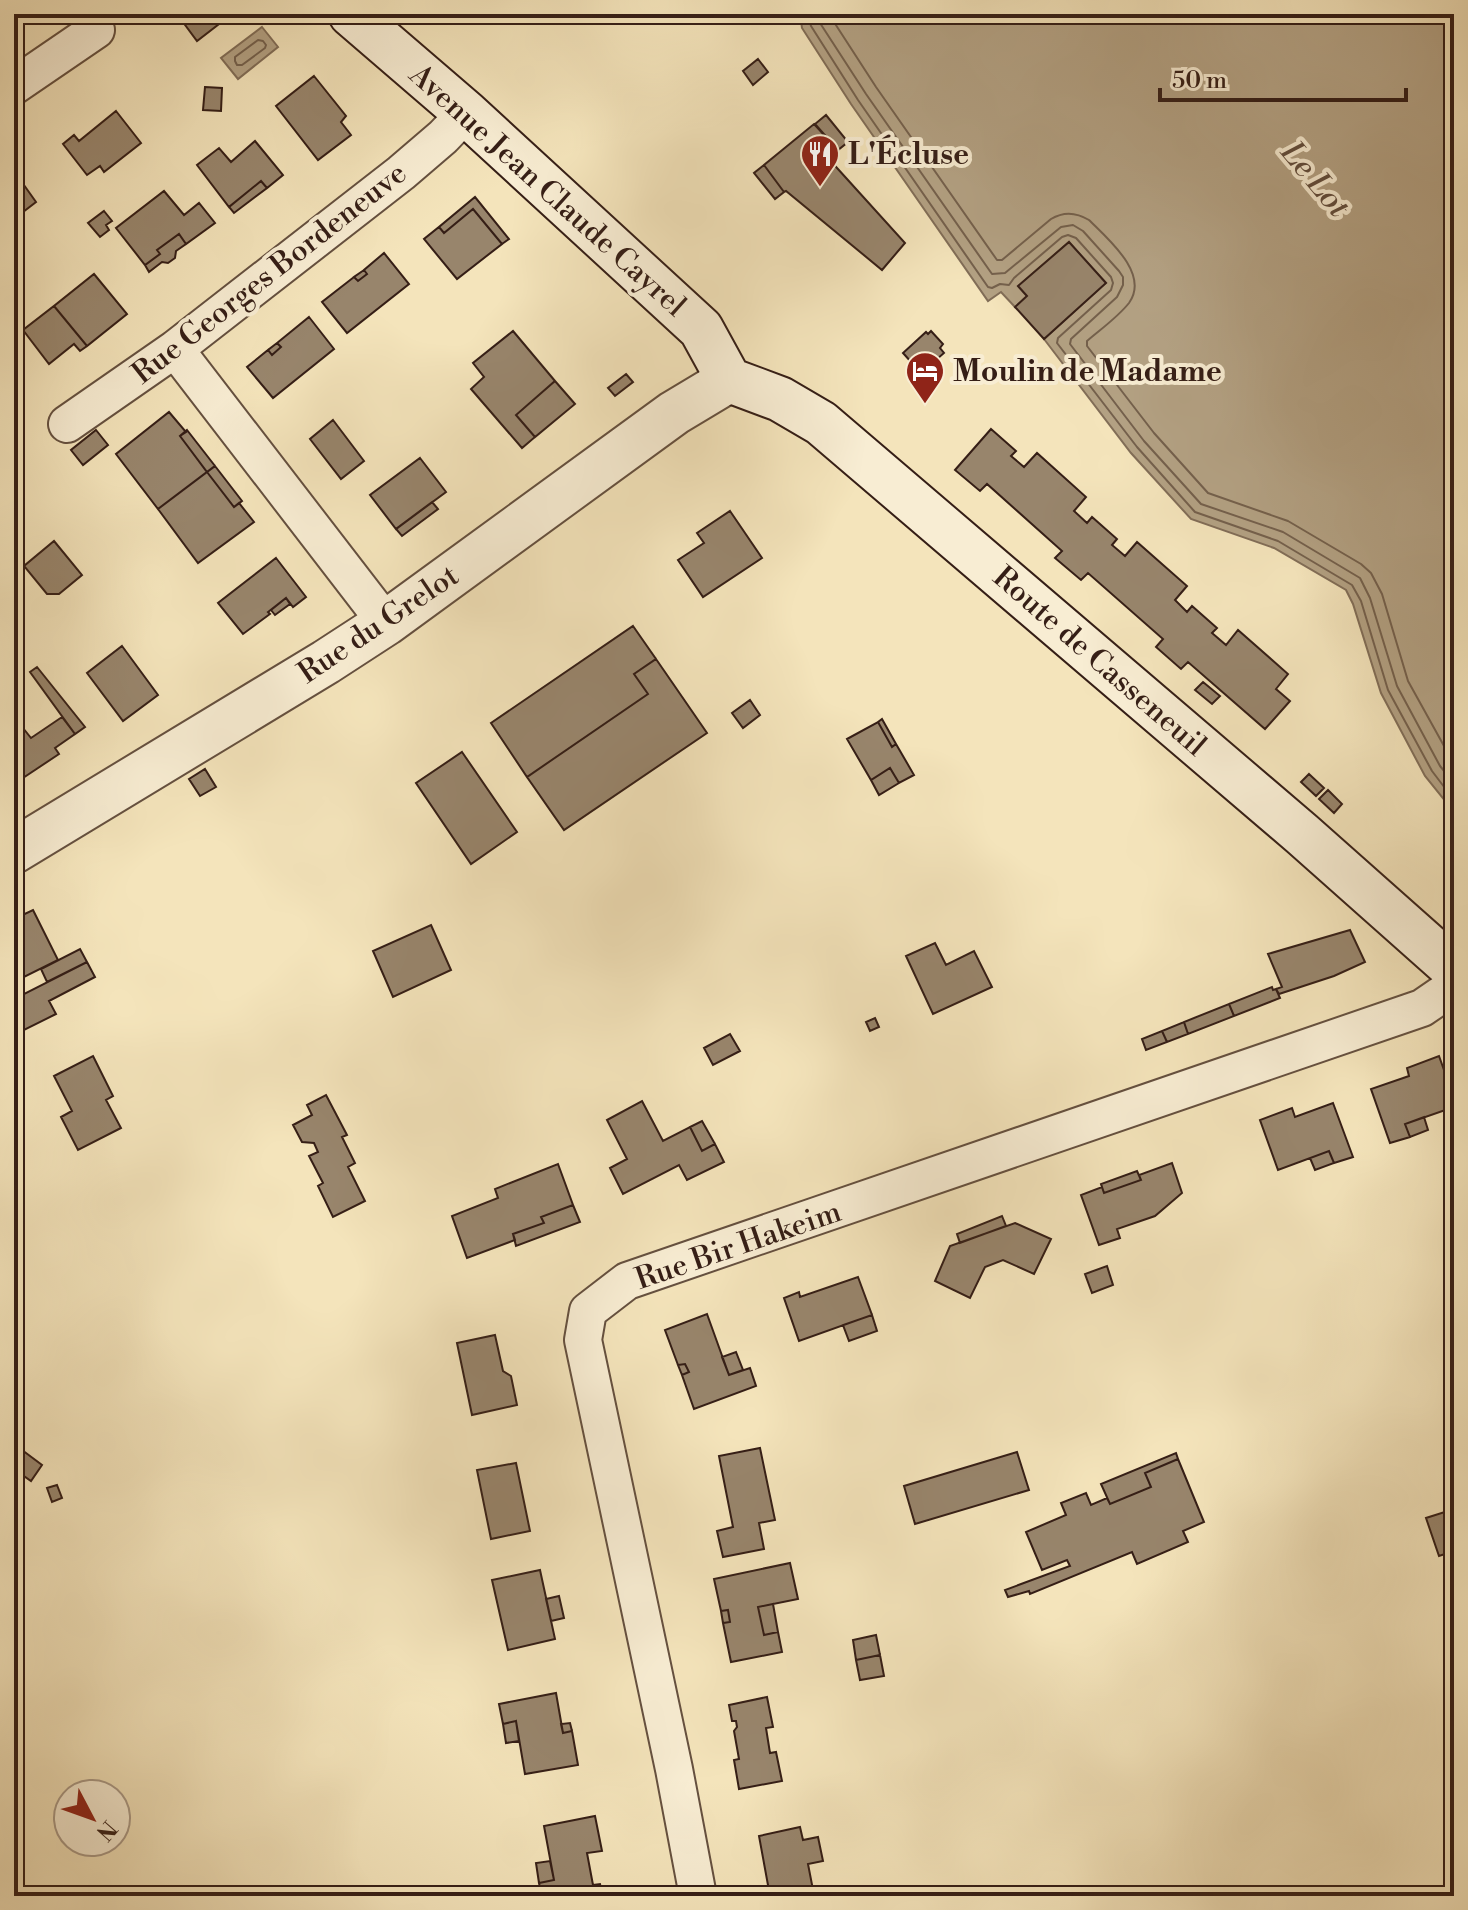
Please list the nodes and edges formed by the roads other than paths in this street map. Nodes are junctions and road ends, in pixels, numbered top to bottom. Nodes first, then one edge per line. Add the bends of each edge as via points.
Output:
1 (351, 14) edge
2 (96, 30) dead end
3 (14, 86) edge
4 (466, 113) junction
5 (175, 349) junction
6 (729, 380) junction
7 (67, 424) dead end
8 (386, 623) junction
9 (14, 851) edge
10 (1454, 969) edge
11 (1454, 986) edge
12 (698, 1896) edge

1 - 4 main road, Avenue Jean Claude Cayrel
2 - 3 street
4 - 5 street, Rue Georges Bordeneuve via 401,173
4 - 6 main road, Avenue Jean Claude Cayrel via 701,329
5 - 7 street, Rue Georges Bordeneuve
5 - 8 street
6 - 8 main road, Rue du Grelot via 674,413
6 - 10 main road, Route de Casseneuil via 780,399 821,423
8 - 9 main road, Rue du Grelot
11 - 12 street, Rue Bir Hakeim via 1422,1008 627,1281 588,1311 583,1340

